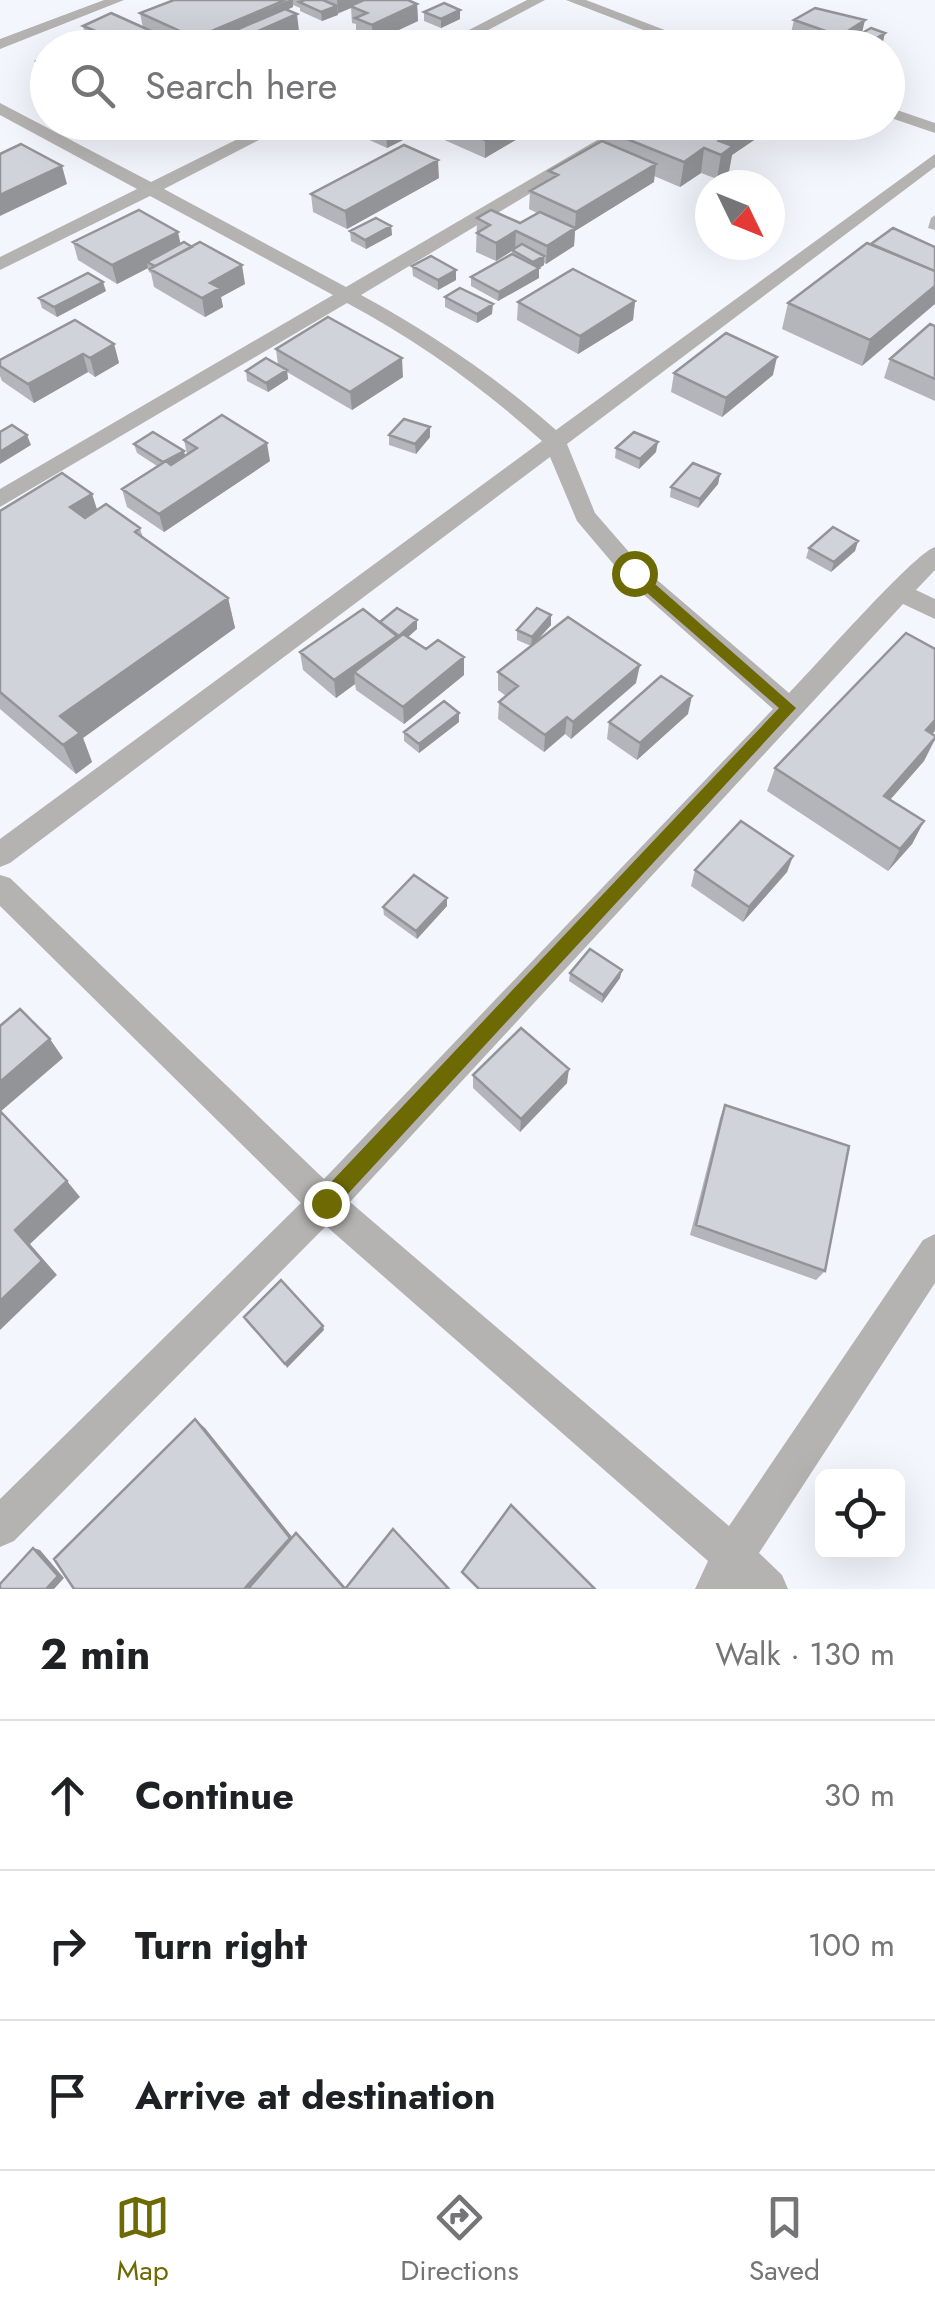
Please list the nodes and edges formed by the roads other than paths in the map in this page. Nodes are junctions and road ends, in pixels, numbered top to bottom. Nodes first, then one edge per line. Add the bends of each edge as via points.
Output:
1 (117, 0) edge
2 (538, 0) edge
3 (573, 0) edge
4 (37, 30) edge
5 (477, 30) edge
6 (656, 30) edge
7 (30, 33) edge
8 (0, 44) edge
9 (0, 108) edge
10 (905, 118) edge
11 (30, 125) edge
12 (935, 128) edge
13 (57, 140) edge
14 (249, 140) edge
15 (611, 140) edge
16 (935, 159) edge
17 (147, 190) junction
18 (0, 264) edge
19 (349, 296) junction
20 (555, 442) junction
21 (0, 500) edge
22 (935, 554) edge
23 (898, 590) junction
24 (935, 610) edge
25 (788, 708) junction
26 (0, 855) edge
27 (0, 887) edge
28 (326, 1203) junction
29 (935, 1252) edge
30 (0, 1527) edge
31 (724, 1573) edge
32 (768, 1589) edge

1 - 4 street
2 - 5 street
3 - 6 street
7 - 8 street
9 - 11 street
10 - 12 street
13 - 17 street
14 - 17 street
15 - 19 street
16 - 20 street
17 - 18 street
17 - 19 street
19 - 20 street via 452,356
19 - 21 street
20 - 25 street via 585,516 634,573
20 - 26 street
22 - 23 street
23 - 24 street
23 - 25 street
25 - 28 street
27 - 28 street
28 - 30 street
28 - 31 street
29 - 31 street
31 - 32 street

